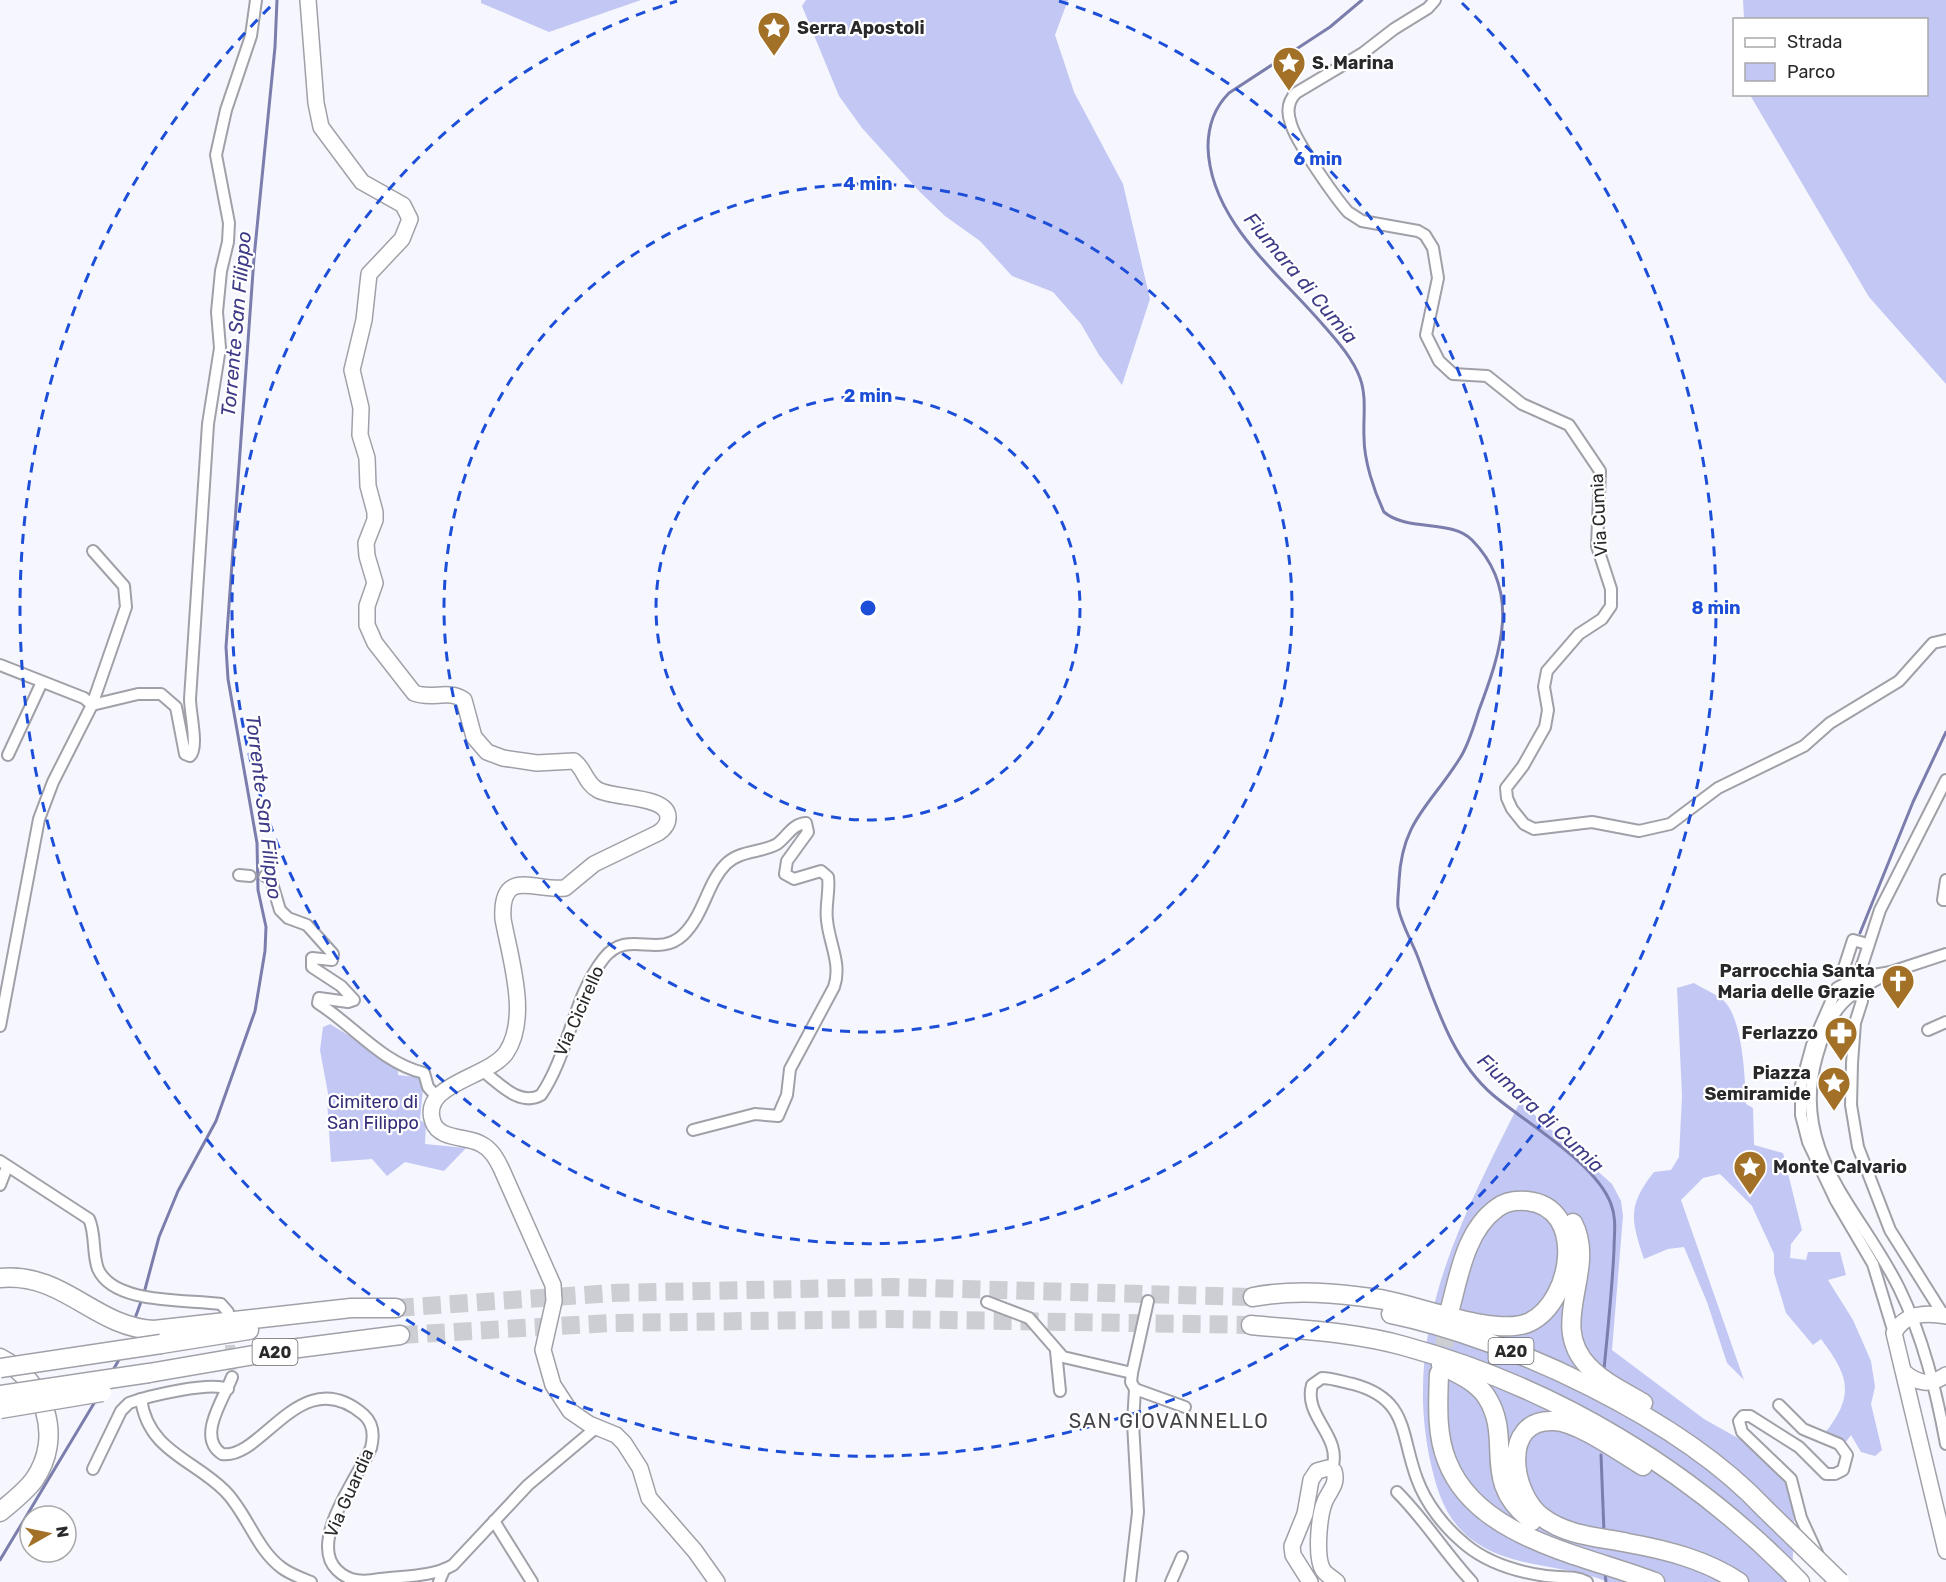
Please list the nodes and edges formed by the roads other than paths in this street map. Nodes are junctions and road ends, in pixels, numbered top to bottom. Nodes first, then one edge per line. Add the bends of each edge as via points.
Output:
1 (255, 0) edge
2 (308, 0) edge
3 (1435, 0) edge
4 (93, 551) dead end
5 (1946, 639) edge
6 (0, 665) edge
7 (42, 682) junction
8 (92, 705) junction
9 (8, 755) dead end
10 (1946, 780) edge
11 (265, 876) dead end
12 (1946, 880) edge
13 (1946, 900) edge
14 (1867, 944) junction
15 (1946, 954) edge
16 (1844, 970) junction
17 (1853, 983) junction
18 (1837, 988) junction
19 (1946, 1022) edge
20 (0, 1026) edge
21 (1928, 1030) dead end
22 (484, 1072) junction
23 (436, 1096) junction
24 (693, 1130) dead end
25 (4, 1164) edge
26 (0, 1185) edge
27 (0, 1278) edge
28 (1148, 1301) dead end
29 (987, 1302) dead end
30 (396, 1308) tunnel mouth
31 (228, 1312) dead end
32 (1912, 1316) junction
33 (1945, 1318) edge
34 (1251, 1325) tunnel mouth
35 (1894, 1333) junction
36 (400, 1335) tunnel mouth
37 (158, 1337) junction
38 (1402, 1345) junction
39 (1056, 1352) junction
40 (0, 1358) edge
41 (0, 1368) edge
42 (1904, 1372) junction
43 (1132, 1373) junction
44 (232, 1377) tunnel mouth
45 (1940, 1379) edge
46 (145, 1386) junction
47 (228, 1389) junction
48 (1135, 1389) junction
49 (1060, 1391) dead end
50 (0, 1395) edge
51 (1779, 1405) dead end
52 (1185, 1407) dead end
53 (0, 1409) edge
54 (597, 1427) junction
55 (1946, 1444) edge
56 (93, 1468) dead end
57 (1332, 1469) junction
58 (1742, 1483) junction
59 (1397, 1492) dead end
60 (0, 1512) edge
61 (494, 1521) junction
62 (1758, 1541) junction
63 (1946, 1551) edge
64 (1182, 1557) dead end
65 (444, 1570) junction
66 (311, 1582) edge
67 (439, 1582) edge
68 (532, 1582) edge
69 (717, 1582) edge
70 (1130, 1582) edge
71 (1171, 1582) edge
72 (1310, 1582) edge
73 (1337, 1582) edge
74 (1472, 1582) edge
75 (1587, 1582) edge
76 (1635, 1582) edge
77 (1655, 1582) edge
78 (1727, 1582) edge
79 (1739, 1582) edge
80 (1800, 1582) edge
81 (1831, 1582) edge
82 (1840, 1582) edge

1 - 8 street via 251,36 226,110 216,155 229,223 217,312 220,348 208,424 190,699 194,753 185,754 176,707 161,694 138,694
2 - 22 street via 321,127 362,182 403,205 410,219 402,239 369,274 364,320 352,370 375,512 366,543 375,583 366,612 369,631 414,693 431,697 455,695 464,700 474,737 488,752 537,763 574,761 598,790 658,803 668,816 666,826 658,833 594,864 565,888 525,884 507,893 502,904 503,919 517,1002 517,1026 506,1053
3 - 5 street, Via Cumia via 1363,53 1296,93 1290,100 1289,115 1296,136 1348,212 1381,226 1418,231 1428,239 1438,278 1427,339 1444,367 1453,374 1487,376 1528,408 1569,425 1600,471 1597,546 1611,589 1611,606 1602,619 1579,634 1545,676 1545,727 1506,788 1508,803 1520,820 1539,829 1592,822 1639,831 1670,824 1718,788 1804,746 1836,720 1899,681 1933,643
4 - 8 street via 124,586 126,598
6 - 7 street
7 - 8 street via 84,698
7 - 9 street
8 - 20 street via 39,819
10 - 14 street via 1880,910
11 - 23 street via 272,880 280,910 288,918 307,925 333,954 332,960 312,958 312,967 354,1000 319,998 318,1003 379,1052 399,1065 424,1073
12 - 13 street
14 - 16 street via 1854,940
14 - 17 street
15 - 17 street
16 - 17 street
16 - 18 street
17 - 18 street
17 - 32 street via 1819,1047 1811,1079 1809,1114 1832,1177 1884,1259
17 - 33 street via 1862,1001 1853,1038 1851,1105 1855,1137 1885,1221
18 - 35 street via 1802,1077 1801,1115 1808,1142 1829,1188 1875,1270
19 - 21 street
22 - 23 street
22 - 24 street, Via Cicirello via 519,1097 531,1099 541,1095 595,973 609,952 631,942 650,946 678,939 700,913 725,865 777,843 795,826 806,823 807,832 787,861 784,874 794,879 821,871 828,877 827,921 837,971 832,992 790,1069 780,1114 755,1114
23 - 54 street via 431,1112 436,1128 484,1145 501,1168 553,1285 554,1301 543,1350 549,1376 570,1411
25 - 26 street
25 - 31 street via 89,1219 98,1268 107,1282 122,1291 221,1304
27 - 37 highway via 22,1277 50,1284 104,1317
28 - 43 street
29 - 39 street via 1029,1318
30 - 37 highway, A20
32 - 33 street via 1924,1313
32 - 35 street
32 - 45 street
34 - 38 highway, A20 via 1333,1332
35 - 42 street
36 - 46 highway
37 - 41 highway, A20, bridge
38 - 62 highway, A20 via 1472,1367 1604,1428 1679,1476
38 - 78 highway via 1485,1394 1496,1421 1503,1484 1511,1502 1533,1522 1571,1538 1680,1561
39 - 43 street via 1070,1360
39 - 49 street
40 - 60 highway via 25,1375 37,1390 47,1415 48,1432 45,1455 35,1478
42 - 45 street via 1917,1381
42 - 63 street
43 - 48 street
44 - 47 street, Via Guardia
45 - 55 street
46 - 47 street
46 - 50 highway, bridge
46 - 53 highway, bridge
46 - 56 street via 121,1411
46 - 66 street via 145,1422 154,1434 227,1493 282,1568
47 - 65 street, Via Guardia via 210,1436 213,1447 226,1455 238,1452 314,1400 345,1403 370,1422 370,1448 327,1537 328,1557 342,1575 364,1581
48 - 52 street
48 - 70 street via 1138,1512
51 - 81 street via 1803,1429 1839,1444 1846,1455 1843,1470 1826,1474 1799,1447 1750,1416 1739,1421 1742,1432 1791,1479 1801,1518
54 - 61 street via 534,1479
54 - 69 street via 624,1443 640,1468 649,1498
57 - 72 street via 1320,1469 1314,1475 1303,1521 1292,1546 1293,1555
57 - 73 street via 1334,1486 1320,1520 1320,1560 1322,1569
57 - 75 street via 1332,1442 1310,1401 1312,1386 1322,1378 1371,1389 1392,1404 1425,1496 1466,1545 1511,1568
58 - 58 highway, A20 via 1690,1431 1602,1379 1578,1354 1569,1322 1580,1270 1581,1243 1571,1219 1556,1202 1536,1194 1515,1194 1495,1202 1471,1226 1458,1252 1446,1308 1464,1255 1487,1215 1508,1202 1536,1202 1552,1210 1563,1226 1568,1255 1562,1281 1540,1314 1516,1326 1493,1326 1414,1306 1341,1294 1286,1291 1253,1297 1340,1303 1413,1318 1479,1339 1533,1360 1624,1406
58 - 82 highway, A20, bridge
59 - 74 street
61 - 65 street via 457,1562
61 - 68 street
62 - 79 highway via 1650,1470 1567,1424 1541,1422 1520,1440 1515,1459 1520,1487 1528,1503 1545,1520 1583,1535 1683,1556
62 - 80 highway, A20
64 - 71 street
65 - 67 street
76 - 77 highway via 1516,1538 1474,1510 1452,1486 1441,1461 1433,1422 1436,1373 1446,1459 1462,1488 1478,1506 1518,1533

